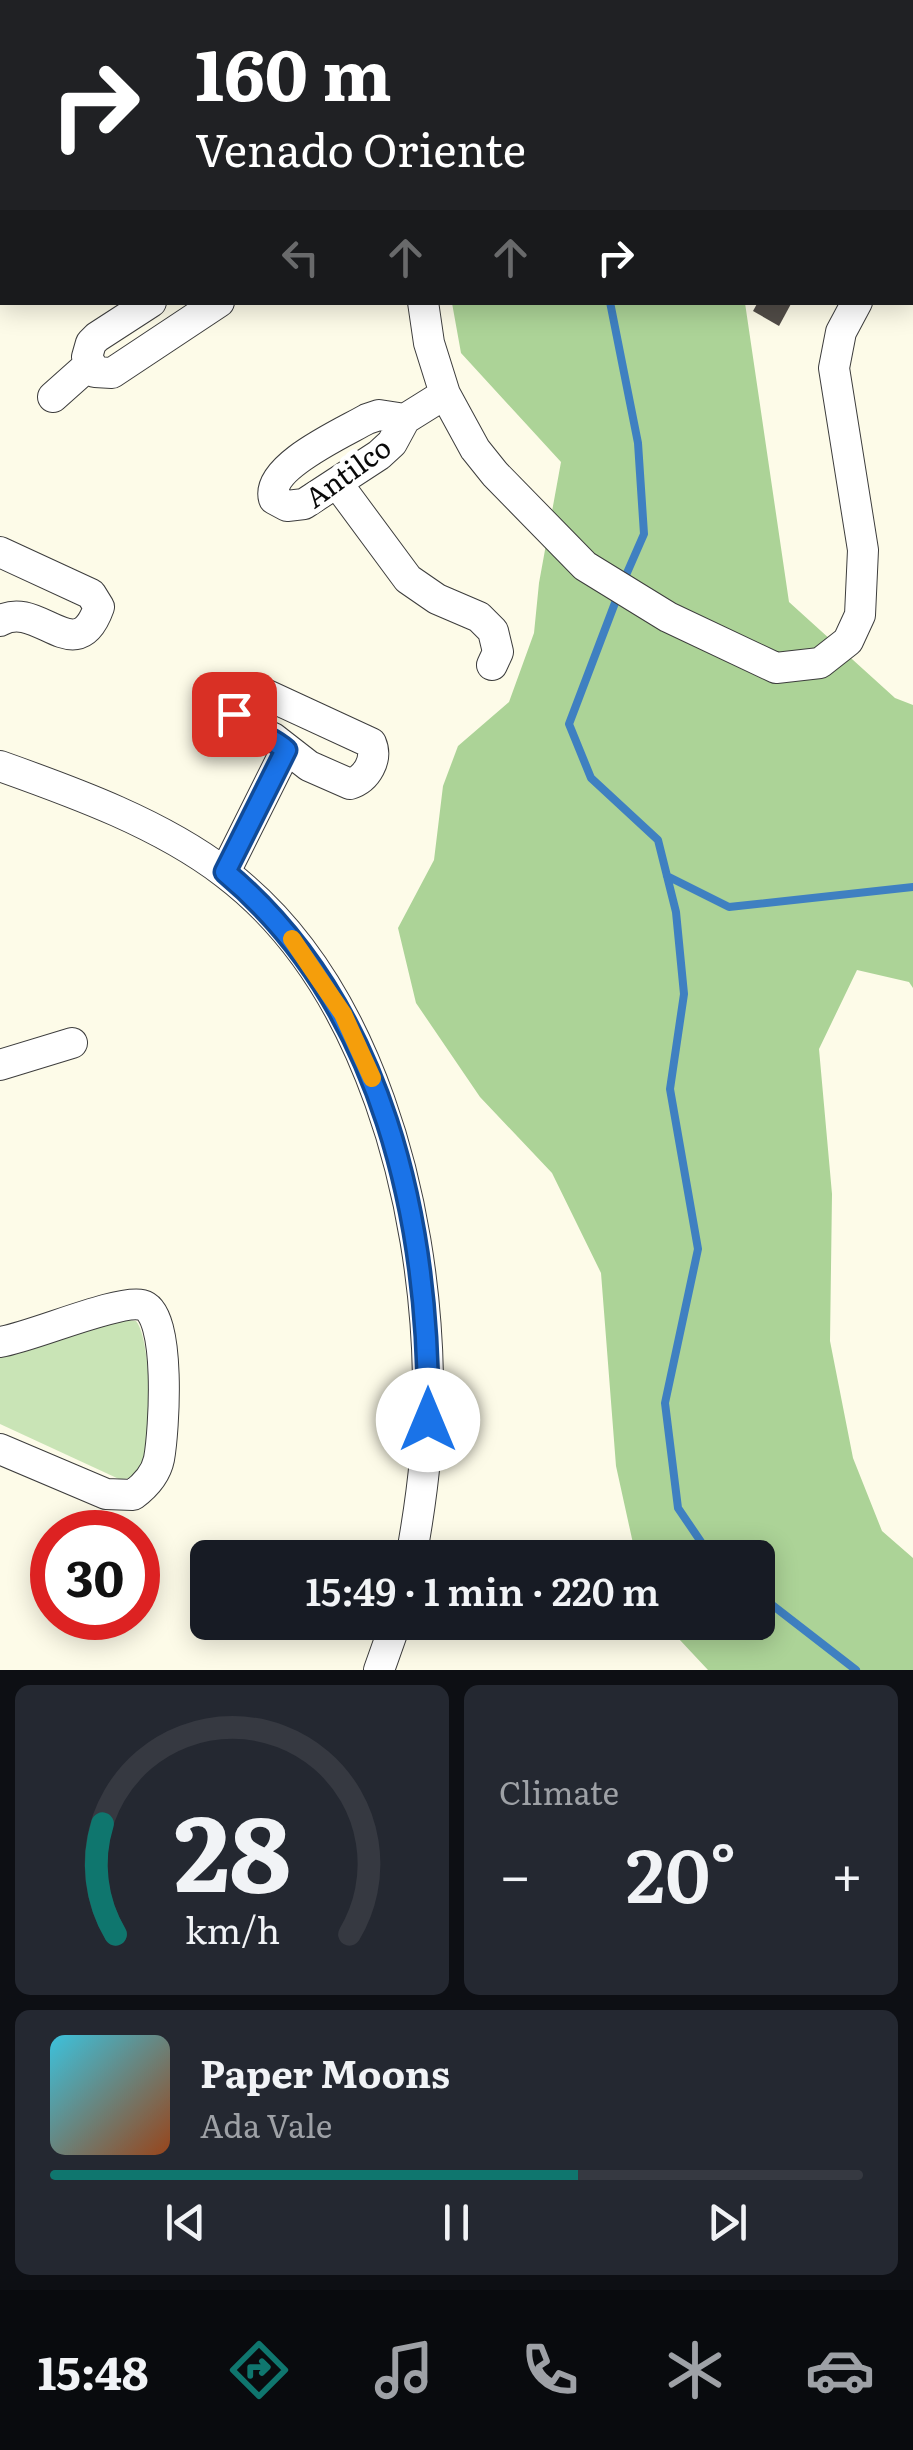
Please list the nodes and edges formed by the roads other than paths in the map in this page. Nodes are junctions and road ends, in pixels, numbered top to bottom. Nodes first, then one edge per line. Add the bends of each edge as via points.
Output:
1 (147, 305) edge
2 (214, 305) edge
3 (424, 305) edge
4 (856, 305) edge
5 (90, 364) junction
6 (445, 394) junction
7 (53, 397) dead end
8 (405, 420) junction
9 (337, 483) junction
10 (0, 552) edge
11 (0, 621) edge
12 (492, 665) dead end
13 (286, 750) dead end
14 (0, 766) edge
15 (225, 872) junction
16 (72, 1044) dead end
17 (0, 1066) edge
18 (0, 1342) edge
19 (0, 1449) edge
20 (415, 1540) edge
21 (390, 1640) edge
22 (380, 1670) edge

1 - 5 street via 91,343
2 - 5 street via 112,373 94,372
3 - 6 street
4 - 6 street via 841,332 834,368 863,550 860,615 848,642 820,663 776,668 668,617 585,566 495,474
5 - 7 street
6 - 8 street, Antilco
8 - 9 street, Antilco via 392,443
8 - 9 street, Antilco via 367,419 291,464 271,489 279,504 296,508
9 - 12 street via 408,580 479,617 492,631 498,652
10 - 11 street via 91,594 100,608 76,635 18,614
13 - 15 street
14 - 15 street via 150,828
15 - 20 street via 292,939 328,988 383,1110 410,1222 428,1360
16 - 17 street
18 - 19 street via 142,1304 158,1322 164,1386 159,1462 133,1496 106,1494
21 - 22 street

